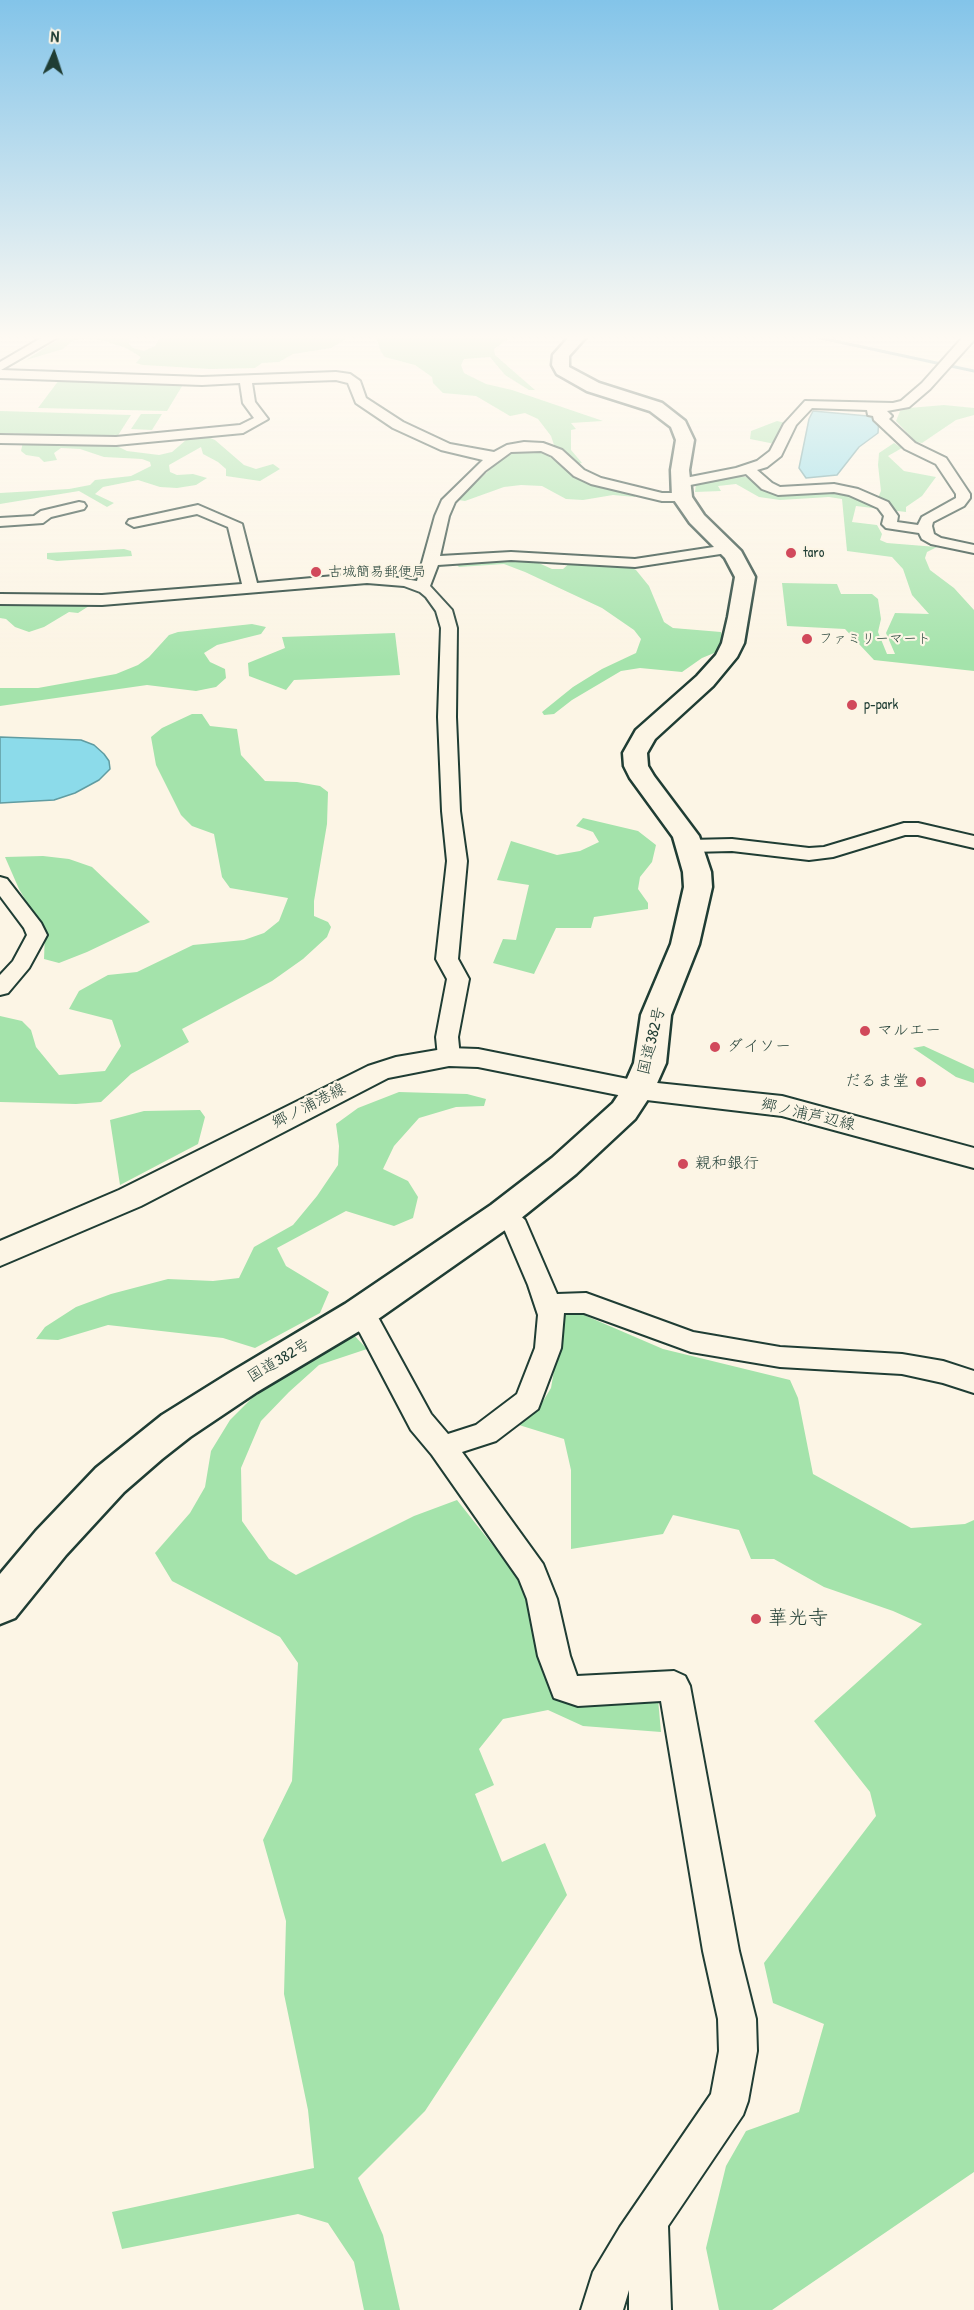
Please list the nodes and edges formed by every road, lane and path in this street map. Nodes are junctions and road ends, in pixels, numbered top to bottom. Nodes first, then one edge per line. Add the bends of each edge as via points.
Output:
1 (441, 445) edge
2 (685, 445) edge
3 (780, 445) edge
4 (909, 445) edge
5 (496, 456) junction
6 (748, 469) junction
7 (681, 490) junction
8 (79, 506) dead end
9 (0, 522) edge
10 (134, 523) dead end
11 (925, 530) junction
12 (727, 549) junction
13 (974, 549) edge
14 (431, 561) junction
15 (419, 586) junction
16 (250, 587) junction
17 (0, 599) edge
18 (974, 842) edge
19 (690, 846) junction
20 (0, 883) edge
21 (0, 988) edge
22 (449, 1057) junction
23 (638, 1090) junction
24 (974, 1158) edge
25 (503, 1214) junction
26 (0, 1254) edge
27 (548, 1304) junction
28 (358, 1314) junction
29 (974, 1382) edge
30 (442, 1447) junction
31 (0, 1605) edge
32 (648, 2221) junction
33 (602, 2310) edge
34 (650, 2310) edge

1 - 5 street
2 - 7 highway
3 - 6 street via 762,464
4 - 11 street via 940,460 963,498 927,520
5 - 7 street via 514,447 543,447 596,481 652,495
5 - 14 street via 449,500
6 - 7 street
6 - 11 street via 778,491 834,488 853,492 883,505 891,516 889,524
7 - 12 highway, 国道382号 via 697,519
8 - 9 street via 46,514 38,520
10 - 16 street via 198,509 233,524 237,527
11 - 13 street via 936,541
12 - 14 street via 635,562 511,556
12 - 19 highway, 国道382号 via 745,576 740,617 730,651 705,681 645,735 635,753 636,766 643,778 679,824
14 - 15 street via 426,582
15 - 16 street via 367,578
15 - 22 street via 444,610 449,628 447,717 457,861 447,959 458,980 447,1037
16 - 17 street via 102,600
18 - 19 street via 904,829 826,853 732,845
19 - 23 highway, 国道382号 via 697,872 695,904 685,944 656,1015 650,1063
20 - 21 street via 36,935 22,964
22 - 23 main road, 郷ノ浦港線 via 478,1058
22 - 26 main road, 郷ノ浦港線 via 378,1072 130,1198
23 - 24 main road, 郷ノ浦芦辺線 via 782,1106
23 - 25 highway, 国道382号 via 624,1111 573,1158
25 - 27 street via 516,1226
25 - 28 highway, 国道382号
27 - 29 street via 586,1303 691,1342 780,1358 902,1364
27 - 30 street via 548,1348 528,1401 486,1433
28 - 30 street via 370,1326 421,1422
28 - 31 highway, 国道382号 via 176,1426 110,1480
30 - 32 street via 532,1573 565,1688 578,1691 674,1686 737,2019 738,2051 729,2101
32 - 33 street via 608,2287
32 - 34 street

